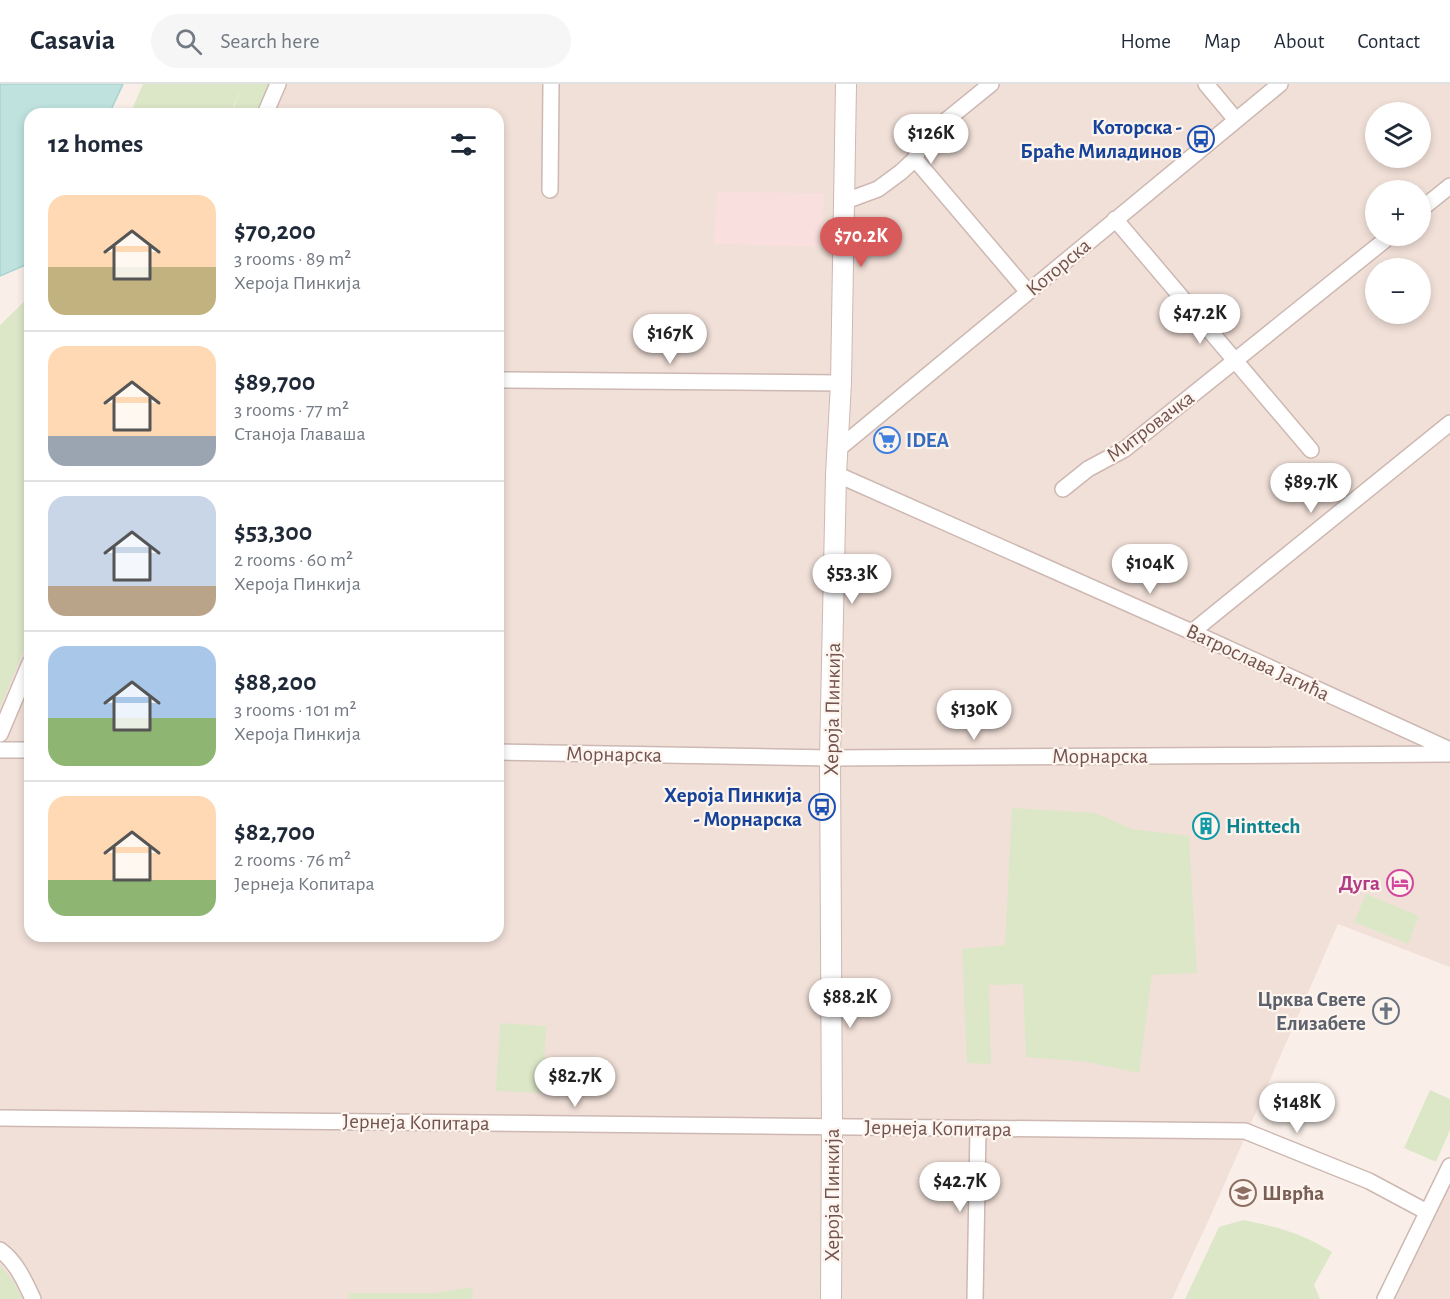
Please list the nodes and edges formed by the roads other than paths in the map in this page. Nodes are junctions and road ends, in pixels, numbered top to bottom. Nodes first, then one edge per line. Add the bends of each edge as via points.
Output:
1 (278, 84) edge
2 (551, 84) edge
3 (846, 84) edge
4 (991, 84) edge
5 (1206, 84) edge
6 (1280, 84) edge
7 (268, 108) edge
8 (1236, 120) junction
9 (915, 159) junction
10 (1450, 186) edge
11 (550, 190) dead end
12 (1431, 201) edge
13 (843, 202) junction
14 (1115, 219) junction
15 (1378, 246) edge
16 (1028, 292) junction
17 (1236, 361) junction
18 (504, 380) edge
19 (841, 383) junction
20 (1450, 423) edge
21 (837, 450) junction
22 (1311, 450) dead end
23 (836, 474) junction
24 (1063, 489) dead end
25 (1192, 632) junction
26 (24, 677) edge
27 (0, 734) edge
28 (0, 750) edge
29 (24, 750) edge
30 (504, 752) edge
31 (1450, 752) edge
32 (830, 758) junction
33 (0, 1118) edge
34 (832, 1127) junction
35 (978, 1128) junction
36 (1450, 1166) edge
37 (1427, 1212) junction
38 (0, 1250) edge
39 (33, 1299) edge
40 (831, 1299) edge
41 (975, 1299) edge
42 (1385, 1299) edge

1 - 7 street
2 - 11 street
3 - 13 street, Хероја Пинкија
4 - 9 street via 922,140
5 - 8 street
6 - 8 street, Которска
8 - 14 street, Которска
9 - 13 street via 878,189
9 - 16 street
10 - 12 street
13 - 19 street, Хероја Пинкија
14 - 16 street, Которска
14 - 17 street
15 - 17 street, Митровачка
16 - 21 street, Которска
17 - 22 street
17 - 24 street, Митровачка via 1125,449
18 - 19 street
19 - 21 street, Хероја Пинкија
20 - 25 street
21 - 23 street, Хероја Пинкија
23 - 25 street, Ватрослава Јагића
23 - 32 street, Хероја Пинкија
25 - 31 street, Ватрослава Јагића
26 - 27 street
28 - 29 street
30 - 32 street, Морнарска
31 - 32 street, Морнарска
32 - 34 street, Хероја Пинкија
33 - 34 street, Јернеја Копитара
34 - 35 street, Јернеја Копитара
34 - 40 street, Хероја Пинкија
35 - 37 street, Јернеја Копитара via 1245,1131 1369,1181
35 - 41 street
36 - 37 street
37 - 42 street
38 - 39 street via 20,1271

